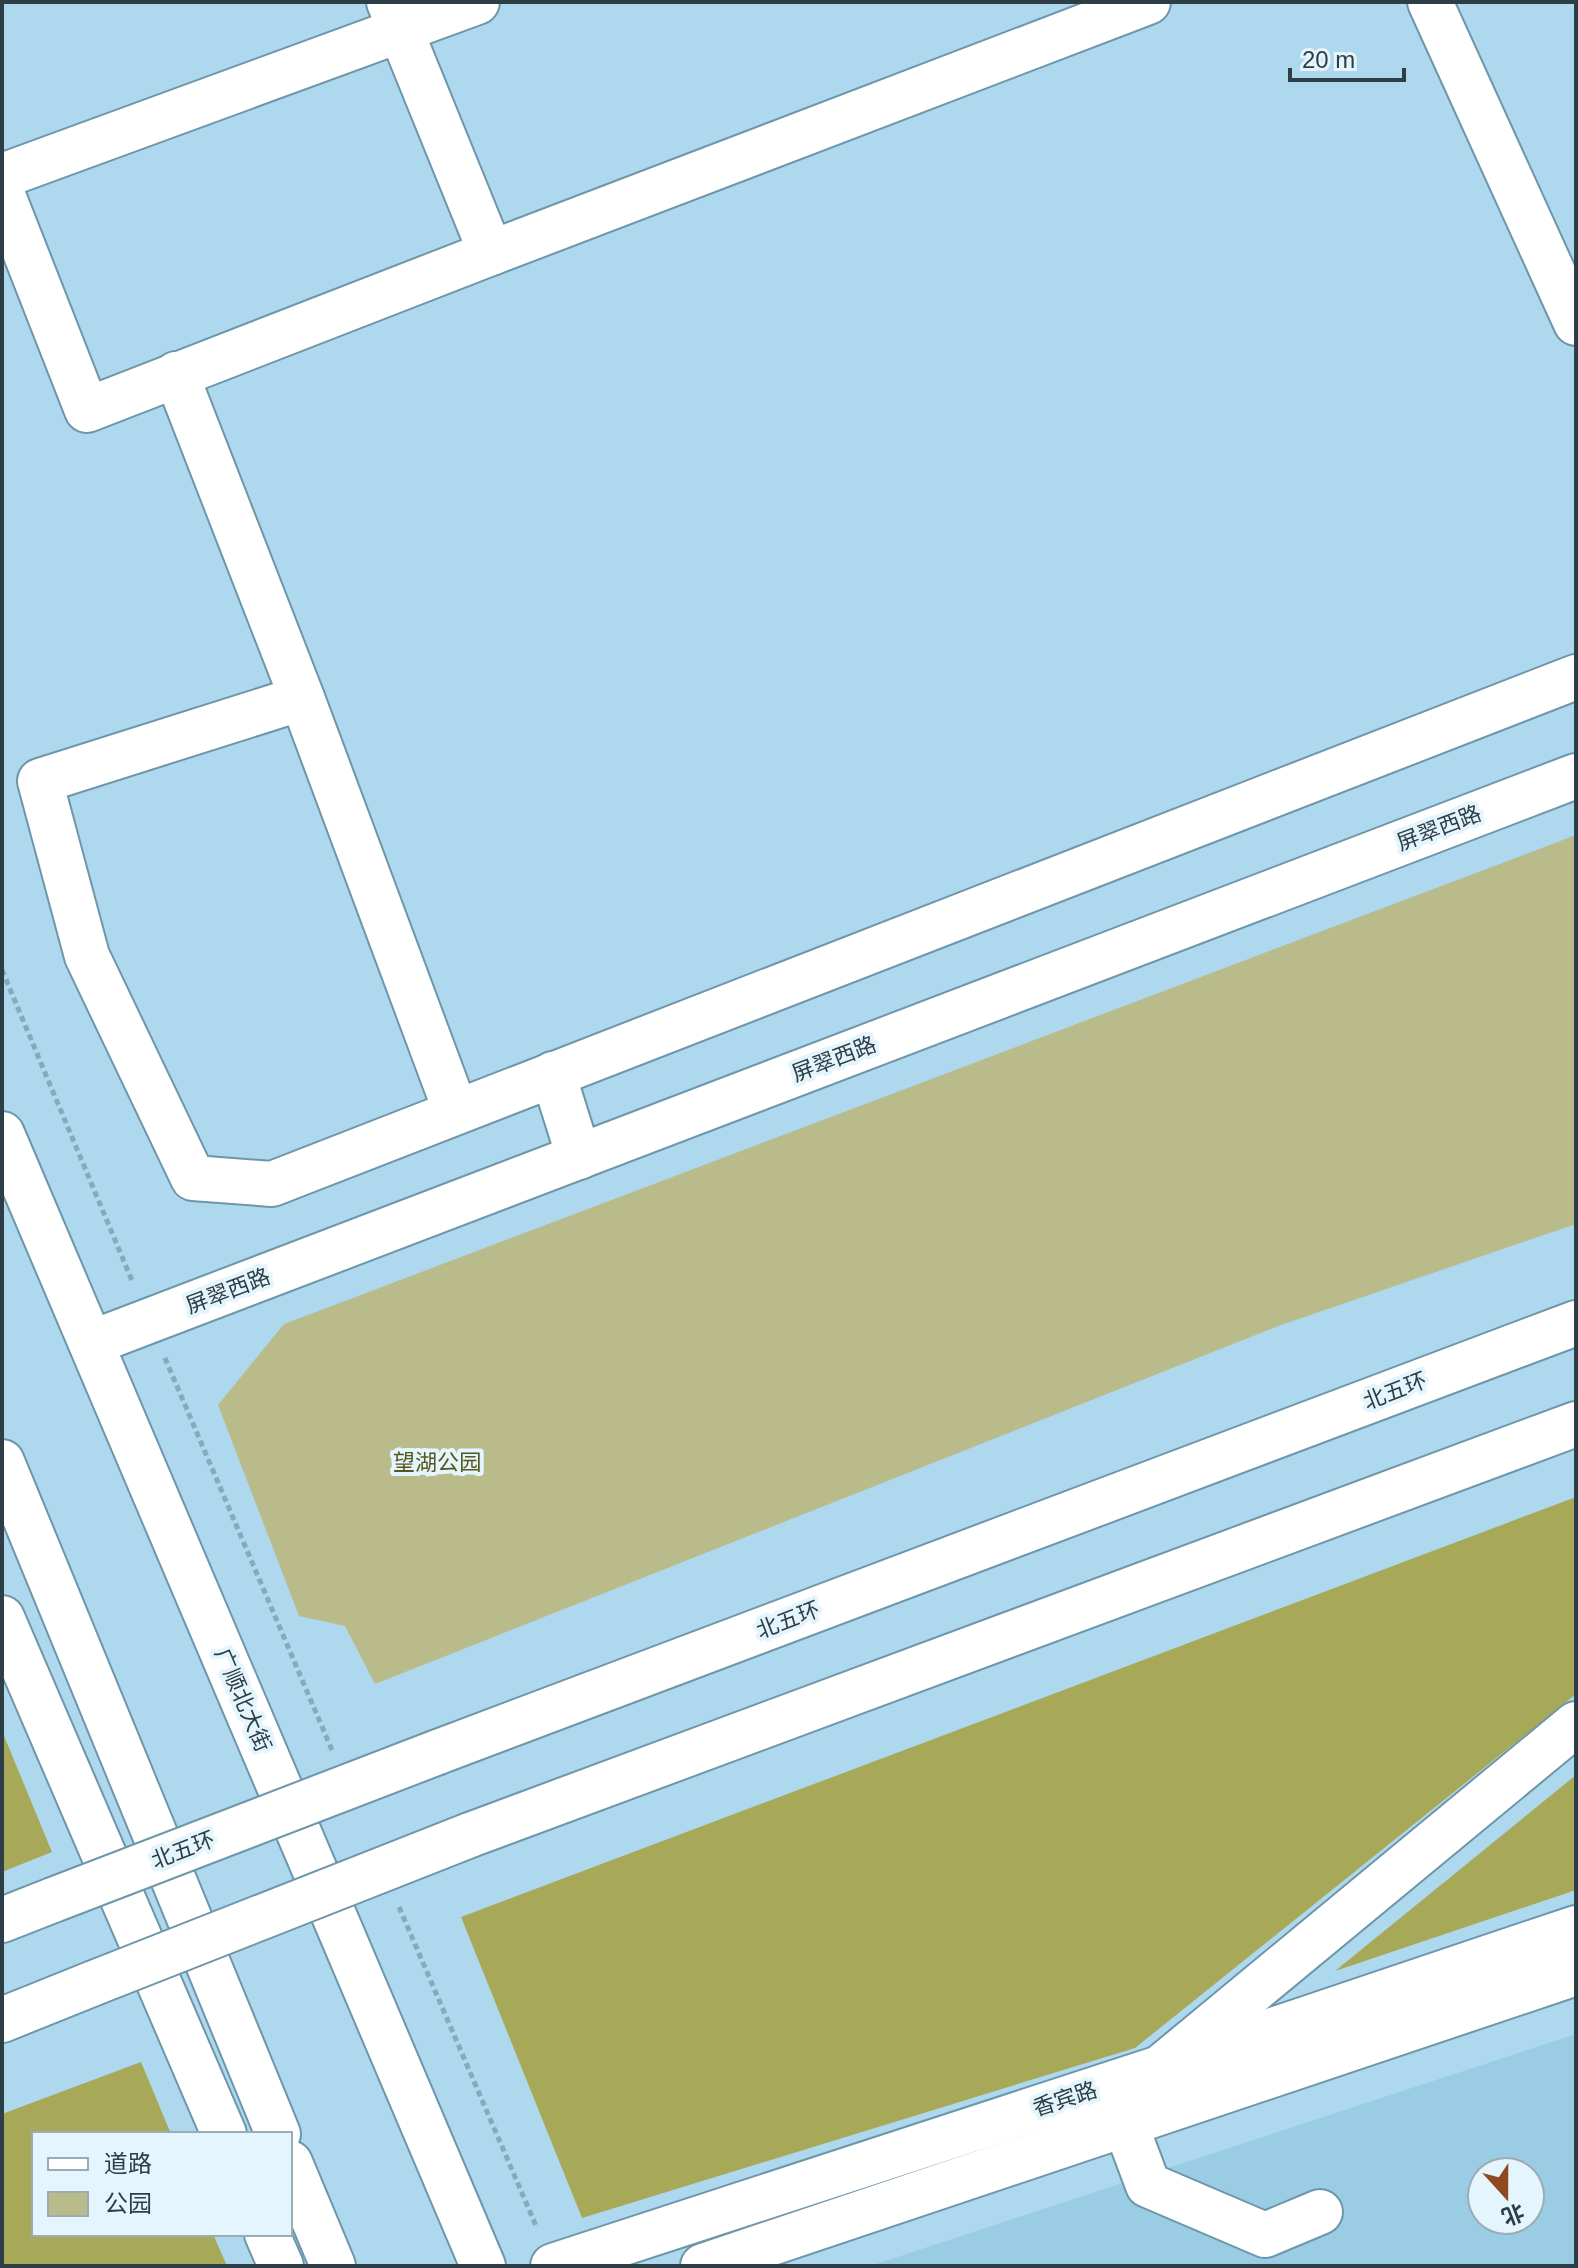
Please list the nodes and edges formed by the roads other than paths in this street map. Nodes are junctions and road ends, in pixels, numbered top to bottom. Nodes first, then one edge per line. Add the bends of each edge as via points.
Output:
1 (477, 2) edge
2 (1148, 2) edge
3 (1430, 2) edge
4 (395, 17) edge
5 (2, 176) edge
6 (2, 193) edge
7 (491, 253) junction
8 (1576, 323) edge
9 (176, 374) junction
10 (1576, 677) edge
11 (302, 698) junction
12 (1576, 776) edge
13 (553, 1074) junction
14 (456, 1112) junction
15 (2, 1134) edge
16 (579, 1157) junction
17 (1576, 1323) edge
18 (91, 1343) junction
19 (1576, 1424) edge
20 (2, 1462) edge
21 (2, 1618) edge
22 (1576, 1724) edge
23 (2, 1920) edge
24 (1576, 1928) edge
25 (1576, 1973) edge
26 (2, 2020) edge
27 (1160, 2068) junction
28 (1126, 2126) junction
29 (223, 2132) edge
30 (277, 2132) edge
31 (292, 2168) edge
32 (1320, 2212) dead end
33 (268, 2236) edge
34 (547, 2252) edge
35 (281, 2266) edge
36 (333, 2266) edge
37 (483, 2266) edge
38 (703, 2266) edge

1 - 4 main road
2 - 7 main road
3 - 8 main road
4 - 5 main road
4 - 7 main road
6 - 9 main road via 87,410
7 - 9 main road
9 - 11 main road
10 - 13 main road
11 - 14 main road
11 - 14 main road via 40,781 87,956 193,1178 272,1184
12 - 16 main road, 屏翠西路
13 - 14 main road
13 - 16 main road
15 - 18 main road, 广顺北大街
16 - 18 main road, 屏翠西路
17 - 23 main road, 北五环, bridge
18 - 37 main road, 广顺北大街
19 - 26 main road, bridge via 470,1835
20 - 30 main road
21 - 29 main road
22 - 27 main road
24 - 27 main road, 香宾路
25 - 28 main road, 香宾路
27 - 28 main road
27 - 34 main road, 香宾路
28 - 32 main road via 1148,2185 1265,2235
28 - 38 main road, 香宾路
31 - 36 main road
33 - 35 main road

